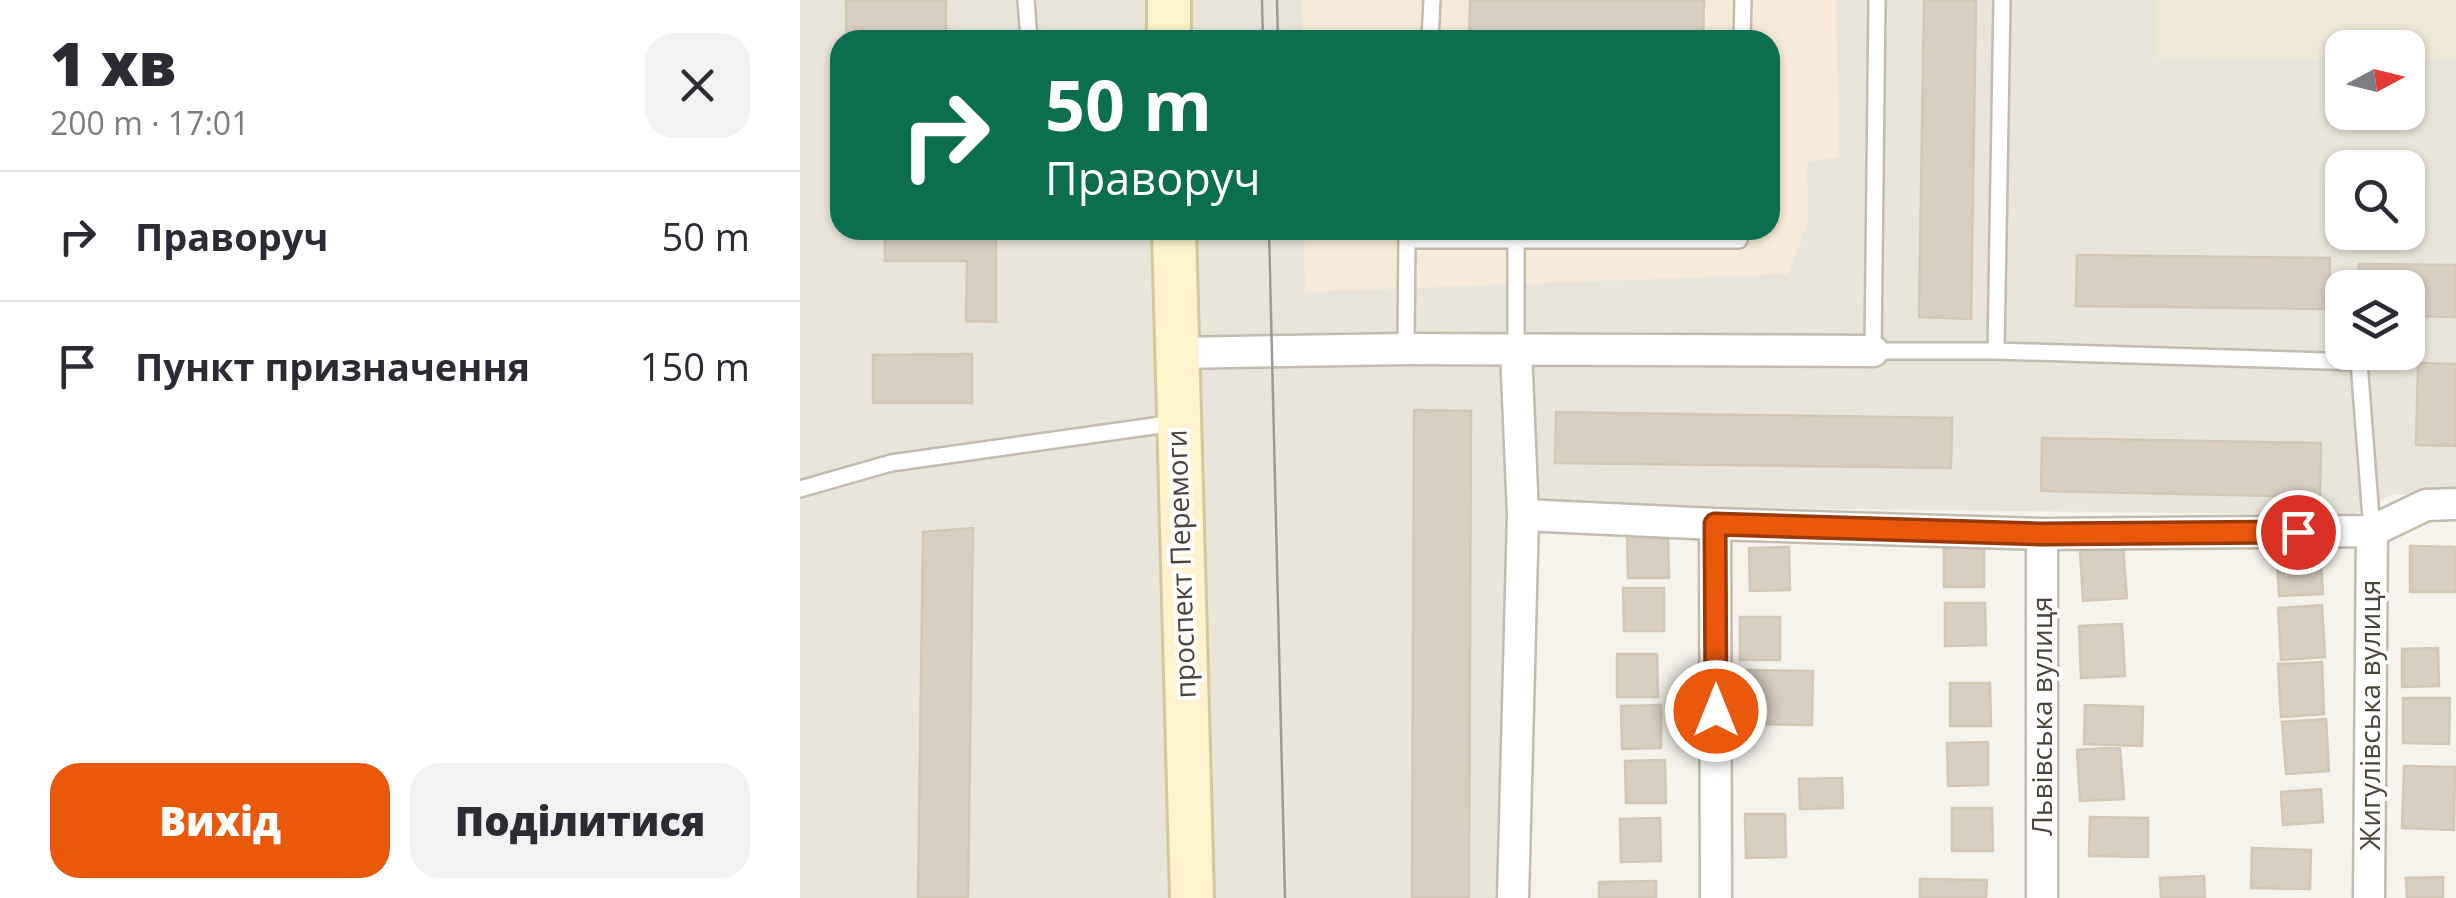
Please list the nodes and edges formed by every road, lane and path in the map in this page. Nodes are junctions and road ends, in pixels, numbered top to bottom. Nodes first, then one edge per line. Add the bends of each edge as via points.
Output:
1 (1026, 0) edge
2 (1168, 0) edge
3 (1432, 0) edge
4 (1743, 0) edge
5 (1877, 0) edge
6 (2002, 0) edge
7 (1028, 30) edge
8 (1170, 30) edge
9 (1430, 30) edge
10 (1742, 30) edge
11 (1174, 240) edge
12 (1407, 240) edge
13 (1516, 240) joint
14 (1739, 240) edge
15 (1406, 348) junction
16 (1516, 350) junction
17 (1873, 350) junction
18 (1996, 351) junction
19 (1176, 352) junction
20 (1177, 423) junction
21 (800, 489) edge
22 (2456, 504) edge
23 (1522, 514) junction
24 (1715, 524) junction
25 (2372, 531) junction
26 (2042, 534) junction
27 (1192, 898) edge
28 (1514, 898) edge
29 (1716, 898) edge
30 (2042, 898) edge
31 (2368, 898) edge

1 - 7 lane
2 - 8 main road
3 - 9 lane
4 - 10 lane
5 - 17 lane
6 - 18 lane
11 - 19 main road, проспект Перемоги
12 - 15 lane
13 - 14 lane
13 - 16 lane
15 - 16 street
15 - 19 street
16 - 17 street
16 - 23 street
17 - 18 lane
18 - 25 lane via 2358,362
19 - 20 main road, проспект Перемоги
20 - 21 lane via 892,464
20 - 27 main road, проспект Перемоги
22 - 25 street via 2426,505
23 - 24 street
23 - 28 street
24 - 26 street
24 - 29 street
25 - 26 street
25 - 31 street, Жигулівська вулиця
26 - 30 street, Львівська вулиця

